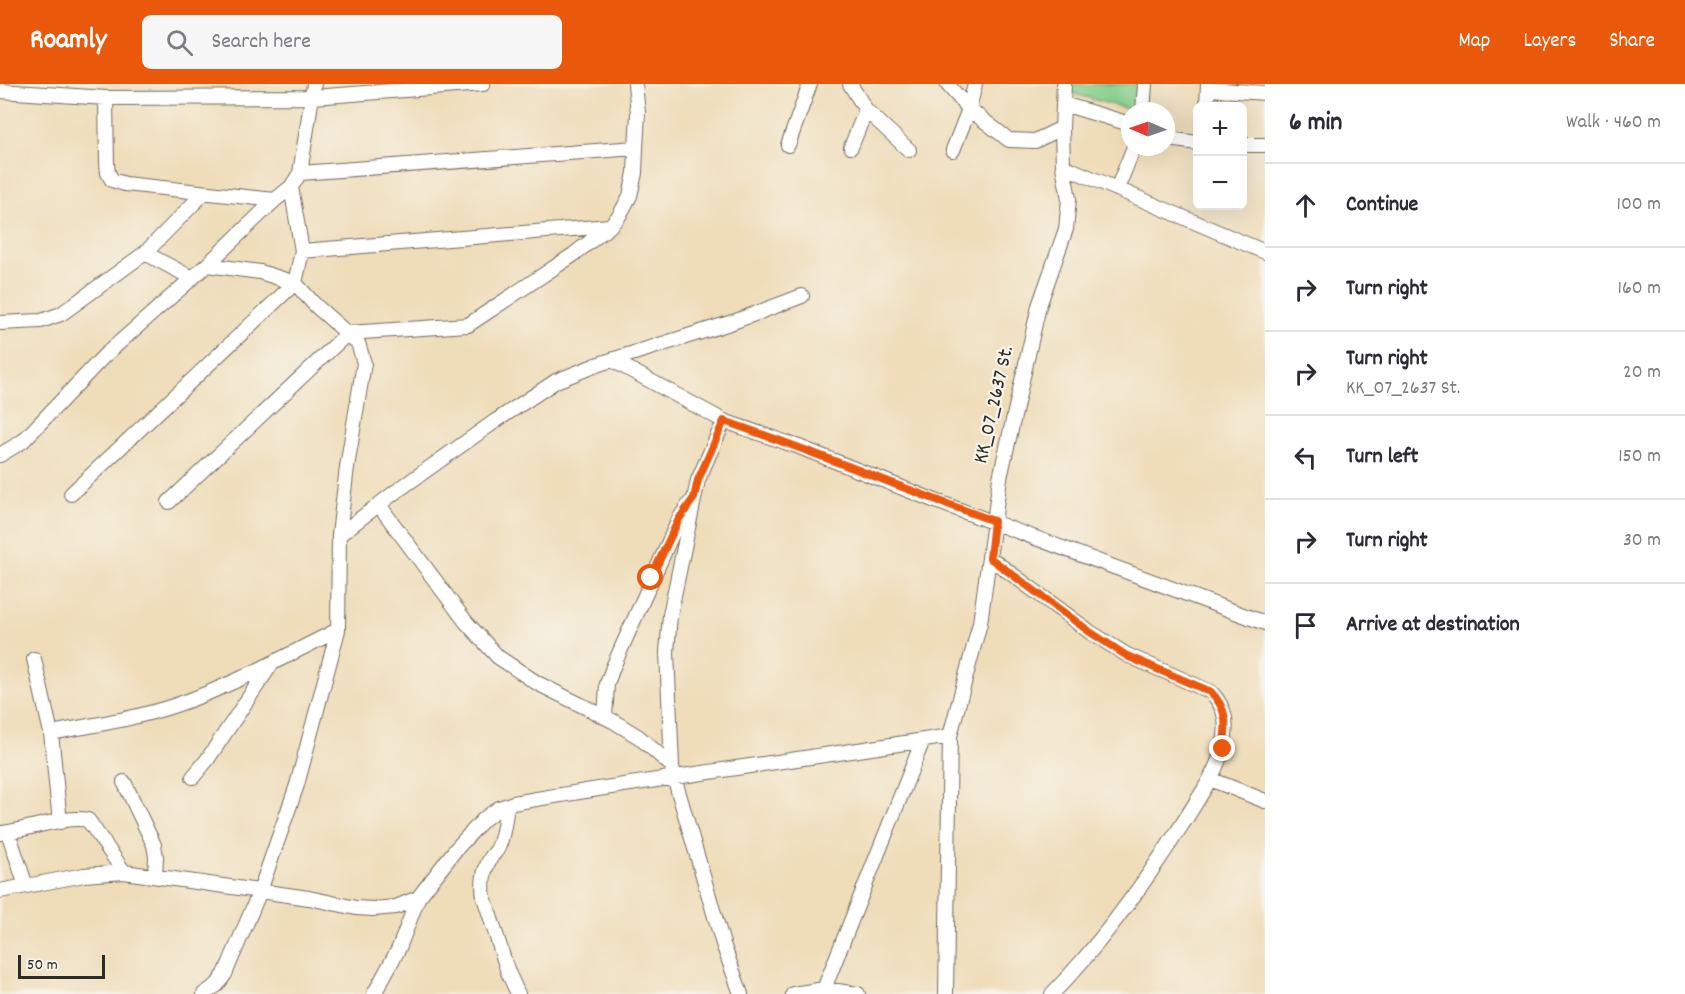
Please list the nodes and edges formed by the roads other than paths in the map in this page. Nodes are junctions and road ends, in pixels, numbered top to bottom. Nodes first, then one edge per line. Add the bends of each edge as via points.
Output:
1 (483, 84) edge
2 (635, 84) edge
3 (810, 84) edge
4 (850, 84) edge
5 (947, 84) edge
6 (975, 84) edge
7 (1064, 84) edge
8 (1145, 84) edge
9 (1208, 86) edge
10 (314, 90) edge
11 (1259, 90) edge
12 (0, 91) edge
13 (106, 98) junction
14 (1144, 102) edge
15 (1207, 102) edge
16 (1063, 104) junction
17 (866, 110) junction
18 (969, 110) junction
19 (1121, 121) edge
20 (1062, 128) junction
21 (1175, 140) edge
22 (1193, 142) edge
23 (1247, 145) edge
24 (1265, 145) edge
25 (788, 146) dead end
26 (852, 147) dead end
27 (636, 148) junction
28 (909, 150) dead end
29 (953, 150) dead end
30 (1130, 156) edge
31 (1063, 166) junction
32 (300, 173) junction
33 (291, 187) junction
34 (1117, 189) junction
35 (204, 193) junction
36 (274, 200) junction
37 (610, 226) junction
38 (302, 251) junction
39 (1265, 252) edge
40 (145, 253) junction
41 (207, 265) junction
42 (192, 278) junction
43 (295, 283) junction
44 (802, 296) dead end
45 (0, 323) edge
46 (348, 333) junction
47 (612, 360) junction
48 (724, 421) junction
49 (0, 455) edge
50 (71, 494) dead end
51 (694, 498) junction
52 (169, 502) dead end
53 (379, 505) junction
54 (994, 521) junction
55 (339, 535) junction
56 (990, 558) junction
57 (1265, 623) edge
58 (338, 630) junction
59 (34, 659) dead end
60 (272, 663) junction
61 (605, 717) junction
62 (51, 733) junction
63 (950, 736) junction
64 (923, 740) junction
65 (673, 772) junction
66 (193, 777) dead end
67 (1210, 780) junction
68 (124, 782) dead end
69 (1265, 801) edge
70 (507, 805) junction
71 (60, 822) junction
72 (4, 833) edge
73 (124, 872) junction
74 (155, 876) junction
75 (26, 886) junction
76 (0, 891) edge
77 (260, 891) junction
78 (418, 898) junction
79 (220, 990) edge
80 (823, 992) edge
81 (204, 994) edge
82 (374, 994) edge
83 (518, 994) edge
84 (741, 994) edge
85 (794, 994) edge
86 (858, 994) edge
87 (946, 994) edge
88 (1052, 994) edge

1 - 10 street
2 - 27 street
3 - 25 street
4 - 17 street
5 - 18 street
6 - 18 street
7 - 16 street, KK_07_2637 St.
8 - 14 street
9 - 11 street
9 - 15 street
10 - 13 street
10 - 32 street
12 - 13 street
13 - 35 street via 107,164 112,180
16 - 19 street
16 - 20 street, KK_07_2637 St.
17 - 26 street
17 - 28 street
18 - 20 street via 1009,140 1035,141
18 - 29 street
20 - 31 street, KK_07_2637 St.
21 - 22 street
23 - 24 street
27 - 32 street
27 - 37 street via 630,196
30 - 34 street
31 - 34 street
31 - 54 street, KK_07_2637 St. via 1069,199 1066,229 1039,306 999,478
32 - 33 street
33 - 36 street
33 - 38 street
34 - 39 street
35 - 36 street
35 - 40 street
36 - 41 street
37 - 38 street
37 - 46 street via 468,325
38 - 43 street
40 - 42 street
40 - 45 street via 62,314 41,321
41 - 42 street
41 - 43 street via 260,272
42 - 49 street via 104,356 23,441
43 - 46 street
43 - 50 street
44 - 47 street
46 - 52 street
46 - 55 street via 358,343 364,363
47 - 48 street
47 - 53 street via 556,381
48 - 51 street
48 - 54 street
51 - 61 street via 679,519 613,667 607,684
51 - 65 street via 670,615 667,652
53 - 55 street
53 - 61 street via 466,622 498,657 537,683
54 - 56 street, KK_07_2637 St.
54 - 57 street
55 - 58 street
56 - 63 street, KK_07_2637 St. via 980,623
56 - 67 street via 1127,656 1211,692 1221,703 1226,731
58 - 60 street
58 - 77 street via 297,785
59 - 62 street
60 - 62 street via 174,706
60 - 66 street
61 - 65 street via 639,737
62 - 71 street
63 - 64 street
63 - 87 street, KK_07_2637 St.
64 - 65 street
64 - 80 street
65 - 70 street
65 - 84 street
67 - 69 street
67 - 88 street via 1150,875 1077,969
68 - 74 street via 154,845
70 - 78 street via 484,819
70 - 83 street via 502,836 482,887
71 - 72 street
71 - 73 street via 87,820
72 - 75 street
73 - 74 street
73 - 75 street
74 - 77 street
75 - 76 street
77 - 78 street via 373,909 396,907
77 - 79 street
78 - 82 street via 399,948
79 - 81 street
80 - 85 street
80 - 86 street

